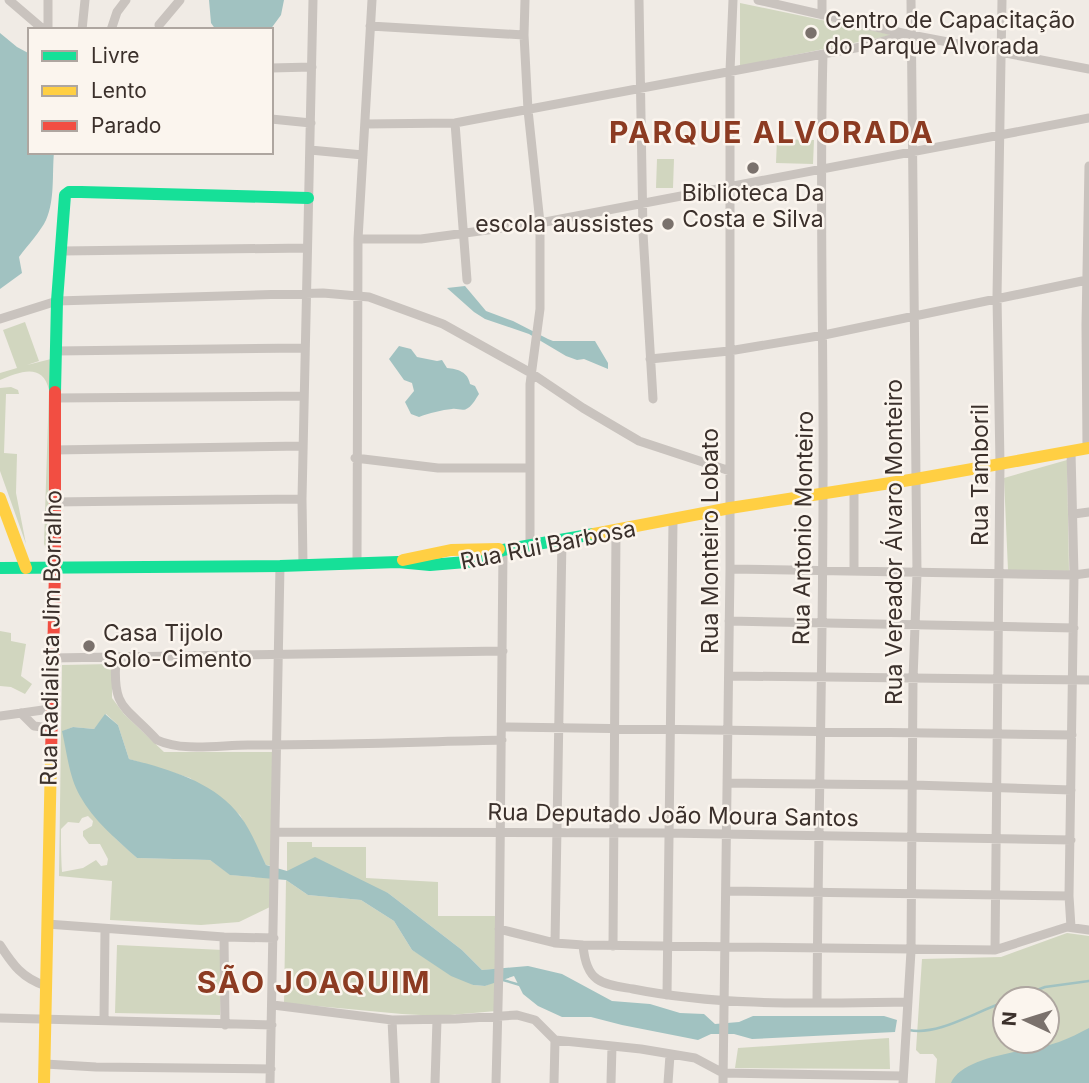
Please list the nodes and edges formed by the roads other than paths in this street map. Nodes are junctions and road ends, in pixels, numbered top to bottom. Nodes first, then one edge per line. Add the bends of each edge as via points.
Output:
1 (9, 0) edge
2 (48, 0) edge
3 (85, 0) edge
4 (127, 0) edge
5 (180, 0) edge
6 (313, 0) edge
7 (372, 0) edge
8 (525, 0) edge
9 (639, 0) edge
10 (733, 0) edge
11 (758, 0) edge
12 (822, 0) edge
13 (911, 0) edge
14 (1002, 0) edge
15 (822, 15) junction
16 (159, 25) dead end
17 (370, 26) junction
18 (44, 28) edge
19 (46, 28) edge
20 (82, 28) edge
21 (112, 28) edge
22 (907, 34) junction
23 (524, 35) junction
24 (1000, 50) junction
25 (823, 54) junction
26 (312, 67) junction
27 (273, 68) edge
28 (1089, 69) edge
29 (730, 71) junction
30 (641, 88) junction
31 (528, 110) junction
32 (1089, 118) edge
33 (273, 119) edge
34 (311, 123) junction
35 (455, 123) junction
36 (365, 124) junction
37 (1000, 133) junction
38 (310, 150) junction
39 (913, 150) junction
40 (363, 155) junction
41 (1089, 166) edge
42 (820, 170) junction
43 (730, 186) junction
44 (308, 198) junction
45 (642, 204) junction
46 (1088, 211) edge
47 (540, 223) junction
48 (463, 234) junction
49 (358, 239) junction
50 (307, 248) junction
51 (62, 251) junction
52 (467, 280) dead end
53 (1087, 280) junction
54 (306, 294) junction
55 (356, 295) junction
56 (998, 297) junction
57 (57, 300) junction
58 (913, 317) junction
59 (0, 319) edge
60 (1087, 325) edge
61 (824, 335) junction
62 (305, 348) junction
63 (56, 351) junction
64 (729, 351) junction
65 (650, 359) junction
66 (531, 373) junction
67 (304, 396) junction
68 (55, 398) junction
69 (653, 399) dead end
70 (303, 446) junction
71 (1088, 448) edge
72 (54, 450) junction
73 (1071, 452) junction
74 (355, 458) junction
75 (1000, 464) junction
76 (530, 468) junction
77 (730, 471) junction
78 (916, 479) junction
79 (854, 489) junction
80 (823, 493) junction
81 (0, 498) edge
82 (302, 499) junction
83 (53, 502) junction
84 (730, 508) junction
85 (1089, 512) edge
86 (1074, 514) junction
87 (673, 521) junction
88 (616, 531) junction
89 (562, 539) junction
90 (530, 544) junction
91 (503, 550) junction
92 (357, 562) junction
93 (303, 565) junction
94 (280, 566) junction
95 (0, 568) edge
96 (26, 568) junction
97 (55, 568) junction
98 (730, 569) junction
99 (822, 570) junction
100 (854, 571) junction
101 (917, 573) junction
102 (999, 573) junction
103 (1089, 573) edge
104 (1074, 575) junction
105 (729, 621) junction
106 (821, 622) junction
107 (915, 624) junction
108 (999, 626) junction
109 (1074, 628) junction
110 (503, 651) junction
111 (278, 656) junction
112 (51, 658) junction
113 (116, 658) junction
114 (729, 676) junction
115 (821, 677) junction
116 (913, 679) junction
117 (998, 679) junction
118 (1089, 680) edge
119 (1073, 681) junction
120 (50, 709) junction
121 (21, 713) junction
122 (0, 716) edge
123 (502, 727) junction
124 (50, 728) junction
125 (560, 728) junction
126 (615, 729) junction
127 (670, 730) junction
128 (727, 730) junction
129 (820, 730) junction
130 (914, 731) junction
131 (998, 734) junction
132 (1072, 735) junction
133 (502, 740) junction
134 (277, 745) junction
135 (727, 783) junction
136 (819, 784) junction
137 (913, 785) junction
138 (997, 787) junction
139 (1071, 790) junction
140 (275, 832) junction
141 (500, 833) junction
142 (614, 833) junction
143 (668, 833) junction
144 (726, 833) junction
145 (559, 834) junction
146 (818, 835) junction
147 (912, 837) junction
148 (996, 838) junction
149 (1071, 840) junction
150 (726, 891) junction
151 (817, 894) junction
152 (911, 894) junction
153 (995, 895) junction
154 (1069, 896) junction
155 (47, 924) junction
156 (1071, 927) junction
157 (499, 929) junction
158 (105, 930) junction
159 (1089, 930) edge
160 (225, 937) junction
161 (274, 938) junction
162 (555, 943) junction
163 (0, 945) edge
164 (583, 945) junction
165 (613, 946) junction
166 (669, 947) junction
167 (724, 947) junction
168 (817, 949) junction
169 (995, 950) junction
170 (911, 951) junction
171 (46, 986) junction
172 (667, 995) junction
173 (724, 1000) junction
174 (908, 1002) junction
175 (817, 1003) junction
176 (273, 1004) junction
177 (498, 1016) junction
178 (0, 1018) edge
179 (45, 1018) junction
180 (104, 1020) junction
181 (392, 1020) junction
182 (437, 1020) junction
183 (225, 1024) junction
184 (272, 1026) junction
185 (555, 1040) junction
186 (612, 1046) junction
187 (670, 1055) junction
188 (45, 1064) junction
189 (271, 1069) junction
190 (723, 1078) edge
191 (770, 1079) edge
192 (821, 1079) edge
193 (903, 1080) edge
194 (44, 1083) edge
195 (270, 1083) edge
196 (395, 1083) edge
197 (435, 1083) edge
198 (496, 1083) edge
199 (554, 1083) edge
200 (611, 1083) edge
201 (668, 1083) edge

1 - 18 street
2 - 19 street
3 - 20 street
4 - 21 street
5 - 16 street
6 - 26 street
7 - 17 street
8 - 23 street
9 - 30 street
10 - 29 street, Rua Monteiro Lobato
11 - 15 street
12 - 15 street
13 - 22 street, Rua Vereador Álvaro Monteiro
14 - 24 street, Rua Tamboril
15 - 22 street
17 - 23 street
17 - 36 street
22 - 24 street
22 - 25 street
22 - 39 street, Rua Vereador Álvaro Monteiro
23 - 31 street
24 - 28 street
24 - 37 street, Rua Tamboril
25 - 29 street
25 - 42 street, Rua Antonio Monteiro
26 - 27 street
26 - 34 street
29 - 30 street
29 - 43 street, Rua Monteiro Lobato
30 - 31 street
30 - 45 street
31 - 35 street
31 - 47 street
32 - 37 street
33 - 34 street
34 - 38 street
35 - 36 street
35 - 48 street
36 - 40 street
37 - 39 street
37 - 56 street, Rua Tamboril
38 - 40 street
38 - 44 street
39 - 42 street
39 - 58 street, Rua Vereador Álvaro Monteiro
40 - 49 street
41 - 46 street
42 - 43 street
42 - 61 street, Rua Antonio Monteiro
43 - 45 street
43 - 64 street, Rua Monteiro Lobato
44 - 50 street
44 - 51 street, Rua Radialista Jim Borralho via 66,194
45 - 47 street
45 - 65 street
46 - 53 street
47 - 48 street
47 - 66 street via 539,326
48 - 49 street
48 - 52 street
49 - 55 street
50 - 51 street
50 - 54 street
51 - 57 street, Rua Radialista Jim Borralho
53 - 56 street
53 - 60 street
54 - 55 street
54 - 57 street
54 - 62 street
55 - 66 street via 443,324
55 - 74 street
56 - 58 street
56 - 75 street, Rua Tamboril
57 - 59 street
57 - 63 street, Rua Radialista Jim Borralho
58 - 61 street
58 - 78 street, Rua Vereador Álvaro Monteiro
60 - 71 street
61 - 64 street
61 - 80 street, Rua Antonio Monteiro
62 - 63 street
62 - 67 street
63 - 68 street, Rua Radialista Jim Borralho
64 - 65 street
64 - 77 street, Rua Monteiro Lobato
65 - 69 street
66 - 76 street
66 - 77 street via 639,441
67 - 68 street
67 - 70 street
68 - 72 street, Rua Radialista Jim Borralho
70 - 72 street
70 - 82 street
71 - 73 street, Rua Rui Barbosa
72 - 83 street, Rua Radialista Jim Borralho
73 - 75 street, Rua Rui Barbosa
73 - 86 street
74 - 76 street via 438,468
74 - 92 street
75 - 78 street, Rua Rui Barbosa
75 - 102 street, Rua Tamboril
76 - 90 street
77 - 84 street, Rua Monteiro Lobato
78 - 79 street, Rua Rui Barbosa
78 - 101 street, Rua Vereador Álvaro Monteiro
79 - 80 street, Rua Rui Barbosa
79 - 100 street
80 - 84 street, Rua Rui Barbosa
80 - 99 street, Rua Antonio Monteiro
81 - 96 street
82 - 83 street
82 - 93 street
83 - 97 street, Rua Radialista Jim Borralho
84 - 87 street, Rua Rui Barbosa
84 - 98 street, Rua Monteiro Lobato
85 - 86 street
86 - 104 street
87 - 88 street, Rua Rui Barbosa
87 - 127 street
88 - 89 street, Rua Rui Barbosa
88 - 126 street
89 - 90 street, Rua Rui Barbosa
89 - 125 street
90 - 91 street, Rua Rui Barbosa
91 - 92 street, Rua Rui Barbosa via 478,561 430,565
91 - 110 street
92 - 93 street, Rua Rui Barbosa
93 - 94 street, Rua Rui Barbosa
94 - 97 street, Rua Rui Barbosa
94 - 111 street
95 - 96 street, Rua Rui Barbosa
96 - 97 street, Rua Rui Barbosa
97 - 112 street, Rua Radialista Jim Borralho
98 - 99 street
98 - 105 street, Rua Monteiro Lobato
99 - 100 street
99 - 106 street, Rua Antonio Monteiro
100 - 101 street
101 - 102 street
101 - 107 street, Rua Vereador Álvaro Monteiro
102 - 104 street
102 - 108 street, Rua Tamboril
103 - 104 street
104 - 109 street
105 - 106 street
105 - 114 street, Rua Monteiro Lobato
106 - 107 street
106 - 115 street, Rua Antonio Monteiro
107 - 108 street
107 - 116 street, Rua Vereador Álvaro Monteiro
108 - 109 street
108 - 117 street, Rua Tamboril
109 - 119 street
110 - 111 street
110 - 123 street
111 - 113 street
111 - 134 street
112 - 113 street
112 - 120 street, Rua Radialista Jim Borralho
113 - 134 street via 118,700 157,740 187,746
114 - 115 street
114 - 128 street, Rua Monteiro Lobato
115 - 116 street
115 - 129 street, Rua Antonio Monteiro
116 - 117 street
116 - 130 street, Rua Vereador Álvaro Monteiro
117 - 119 street
117 - 131 street, Rua Tamboril
118 - 119 street
119 - 132 street
120 - 121 street
120 - 124 street, Rua Radialista Jim Borralho
121 - 122 street
121 - 124 street via 34,726
123 - 125 street
123 - 133 street
124 - 155 street, Rua Radialista Jim Borralho
125 - 126 street
125 - 145 street
126 - 127 street
126 - 142 street
127 - 128 street
127 - 143 street
128 - 129 street
128 - 135 street, Rua Monteiro Lobato
129 - 130 street
129 - 136 street, Rua Antonio Monteiro
130 - 131 street
130 - 137 street, Rua Vereador Álvaro Monteiro
131 - 132 street
131 - 138 street, Rua Tamboril
132 - 139 street
133 - 134 street
133 - 141 street
134 - 140 street
135 - 136 street
135 - 144 street, Rua Monteiro Lobato
136 - 137 street
136 - 146 street, Rua Antonio Monteiro
137 - 138 street
137 - 147 street, Rua Vereador Álvaro Monteiro
138 - 139 street
138 - 148 street, Rua Tamboril
139 - 149 street
140 - 141 street, Rua Deputado João Moura Santos
140 - 161 street
141 - 145 street, Rua Deputado João Moura Santos
141 - 157 street
142 - 143 street, Rua Deputado João Moura Santos
142 - 145 street, Rua Deputado João Moura Santos
142 - 165 street
143 - 144 street, Rua Deputado João Moura Santos
143 - 166 street
144 - 146 street, Rua Deputado João Moura Santos
144 - 150 street, Rua Monteiro Lobato
145 - 162 street
146 - 147 street, Rua Deputado João Moura Santos
146 - 151 street, Rua Antonio Monteiro
147 - 148 street, Rua Deputado João Moura Santos
147 - 152 street, Rua Vereador Álvaro Monteiro
148 - 149 street, Rua Deputado João Moura Santos
148 - 153 street, Rua Tamboril
149 - 154 street
150 - 151 street
150 - 167 street, Rua Monteiro Lobato
151 - 152 street
151 - 168 street, Rua Antonio Monteiro
152 - 153 street
152 - 170 street, Rua Vereador Álvaro Monteiro
153 - 154 street
153 - 169 street, Rua Tamboril
154 - 156 street
155 - 158 street
155 - 171 street, Rua Radialista Jim Borralho
156 - 159 street
156 - 169 street
157 - 162 street
157 - 177 street
158 - 160 street
158 - 180 street
160 - 161 street
160 - 183 street
161 - 176 street
162 - 164 street
163 - 171 street via 23,976
164 - 165 street
164 - 172 street via 588,968 598,980
165 - 166 street
166 - 167 street
166 - 172 street
167 - 168 street
167 - 173 street, Rua Monteiro Lobato
168 - 170 street
168 - 175 street, Rua Antonio Monteiro
169 - 170 street
170 - 174 street, Rua Vereador Álvaro Monteiro
171 - 179 street, Rua Radialista Jim Borralho
172 - 173 street
173 - 175 street
173 - 190 street, Rua Monteiro Lobato
174 - 175 street
174 - 193 street, Rua Vereador Álvaro Monteiro
176 - 181 street
176 - 184 street
177 - 182 street
177 - 185 street via 528,1017
177 - 198 street
178 - 179 street
179 - 180 street
179 - 188 street, Rua Radialista Jim Borralho
180 - 183 street
181 - 182 street
181 - 196 street
182 - 197 street
183 - 184 street
184 - 189 street
185 - 186 street
185 - 199 street
186 - 187 street
186 - 200 street
187 - 190 street via 695,1059
187 - 201 street
188 - 189 street
188 - 194 street, Rua Radialista Jim Borralho
189 - 195 street
190 - 191 street
191 - 192 street
192 - 193 street

